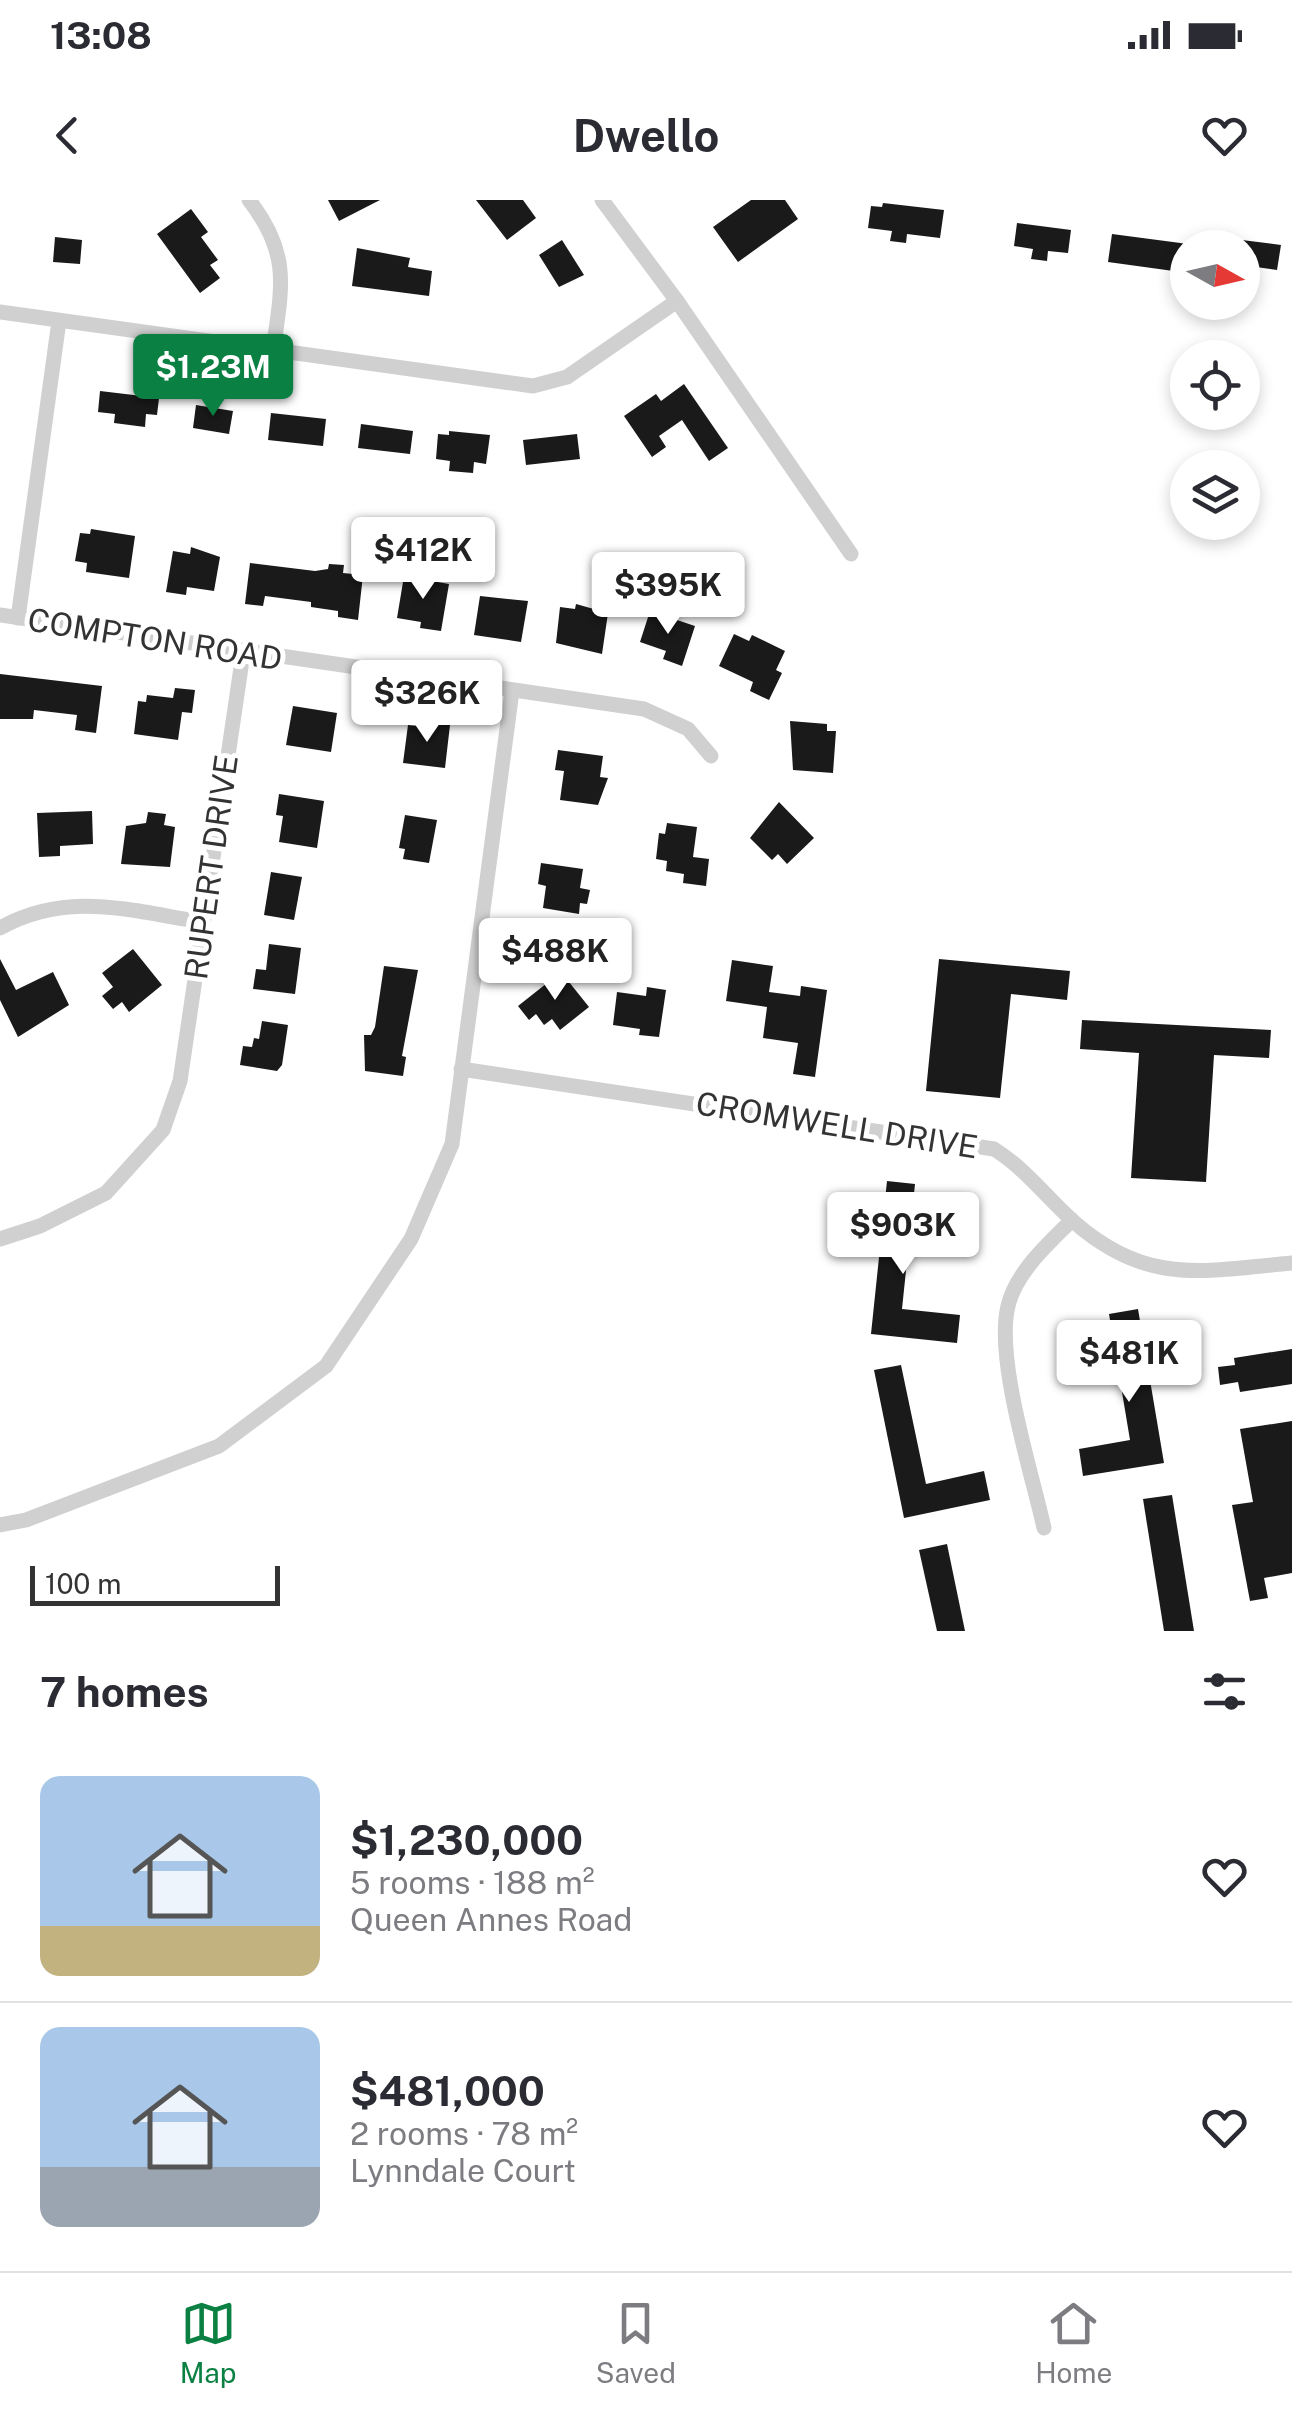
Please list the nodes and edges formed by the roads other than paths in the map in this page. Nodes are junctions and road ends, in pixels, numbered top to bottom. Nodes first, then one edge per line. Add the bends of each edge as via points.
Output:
1 (249, 200) edge
2 (602, 200) edge
3 (678, 300) junction
4 (0, 312) edge
5 (59, 321) junction
6 (272, 350) junction
7 (851, 554) dead end
8 (0, 616) edge
9 (18, 618) junction
10 (243, 654) junction
11 (512, 691) junction
12 (711, 756) dead end
13 (203, 922) junction
14 (0, 928) edge
15 (461, 1069) junction
16 (1072, 1220) junction
17 (0, 1239) edge
18 (1292, 1264) edge
19 (0, 1525) edge
20 (1044, 1528) dead end

1 - 6 street via 268,225 284,278
2 - 3 street
3 - 6 street via 567,377 532,386
3 - 7 street
4 - 5 street
5 - 6 street
5 - 9 street
8 - 9 street, COMPTON ROAD
9 - 10 street, COMPTON ROAD
10 - 11 street, COMPTON ROAD
10 - 13 street, RUPERT DRIVE
11 - 12 street, COMPTON ROAD via 644,708 688,729
11 - 15 street
13 - 14 street via 78,904 32,910
13 - 17 street, RUPERT DRIVE via 180,1081 164,1130 106,1193
15 - 16 street, CROMWELL DRIVE via 994,1149 1021,1166
15 - 19 street via 452,1144 411,1239 326,1366 219,1446
16 - 18 street, CROMWELL DRIVE via 1108,1250 1174,1272
16 - 20 street via 1024,1272 1008,1306 1005,1348

